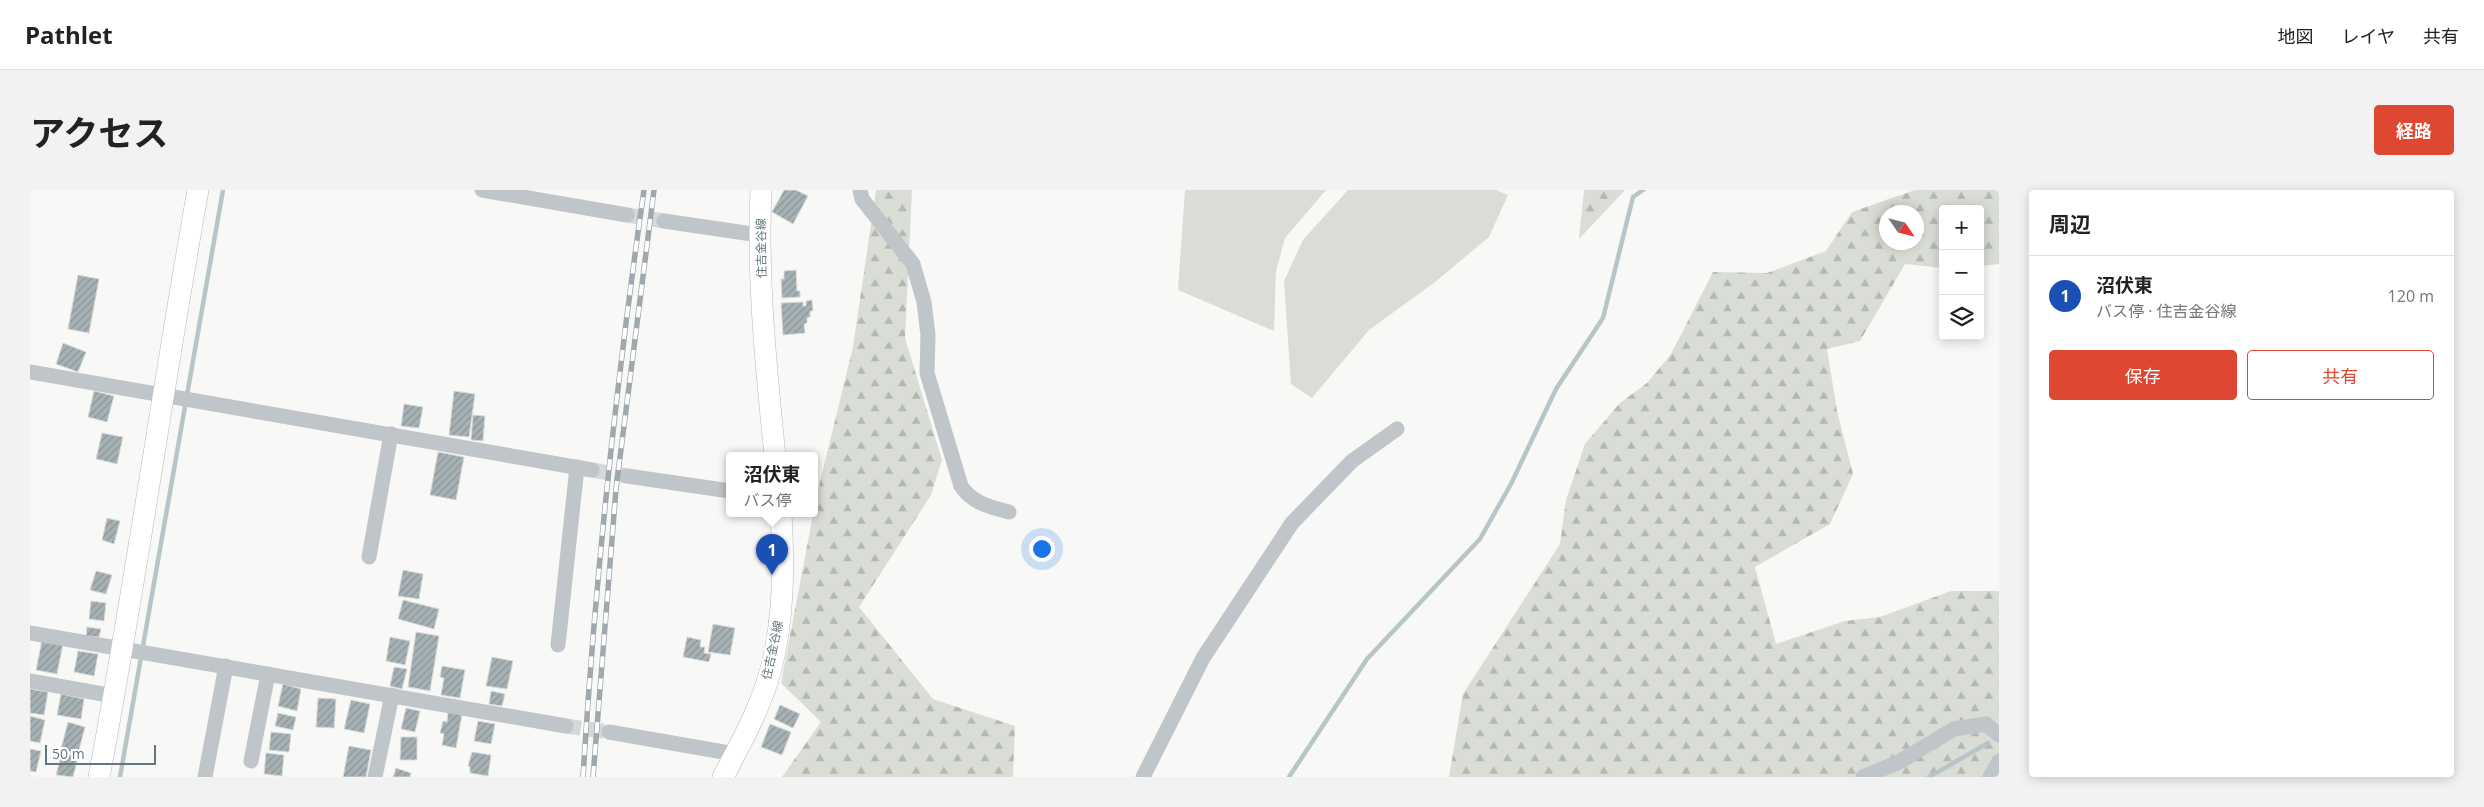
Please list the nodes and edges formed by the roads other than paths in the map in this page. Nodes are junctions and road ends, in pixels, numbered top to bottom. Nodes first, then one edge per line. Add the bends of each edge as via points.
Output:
1 (198, 190) edge
2 (482, 190) edge
3 (762, 190) edge
4 (860, 190) edge
5 (627, 215) tunnel mouth
6 (664, 221) tunnel mouth
7 (759, 235) junction
8 (30, 372) edge
9 (177, 397) junction
10 (1397, 429) dead end
11 (391, 434) junction
12 (775, 452) edge
13 (627, 476) tunnel mouth
14 (726, 490) edge
15 (1009, 512) dead end
16 (780, 517) edge
17 (369, 557) dead end
18 (30, 633) edge
19 (558, 645) dead end
20 (135, 650) junction
21 (226, 666) junction
22 (268, 674) junction
23 (30, 681) edge
24 (392, 695) junction
25 (114, 696) junction
26 (566, 726) tunnel mouth
27 (609, 732) tunnel mouth
28 (1999, 735) edge
29 (735, 754) junction
30 (251, 760) dead end
31 (1999, 761) edge
32 (98, 777) edge
33 (205, 777) edge
34 (375, 777) edge
35 (723, 777) edge
36 (1143, 777) edge
37 (1863, 777) edge
38 (1990, 777) edge

1 - 9 street
2 - 5 street
3 - 7 street, 住吉金谷線
4 - 15 street via 862,199 913,264 924,302 928,373 961,486 966,495 981,504
6 - 7 street
7 - 12 street, 住吉金谷線 via 763,340
8 - 9 street
9 - 11 street
9 - 20 street
10 - 36 street via 1352,460 1292,523 1203,658
11 - 17 street
11 - 19 street via 584,469
13 - 14 street
16 - 29 street, 住吉金谷線 via 784,566 771,669 761,700
18 - 20 street
20 - 21 street
20 - 25 street
21 - 22 street
21 - 33 street
22 - 24 street
22 - 30 street
23 - 25 street
24 - 26 street
24 - 34 street
25 - 32 street
27 - 29 street
28 - 37 street via 1986,724 1954,729 1899,762
29 - 35 street, 住吉金谷線
31 - 38 street

